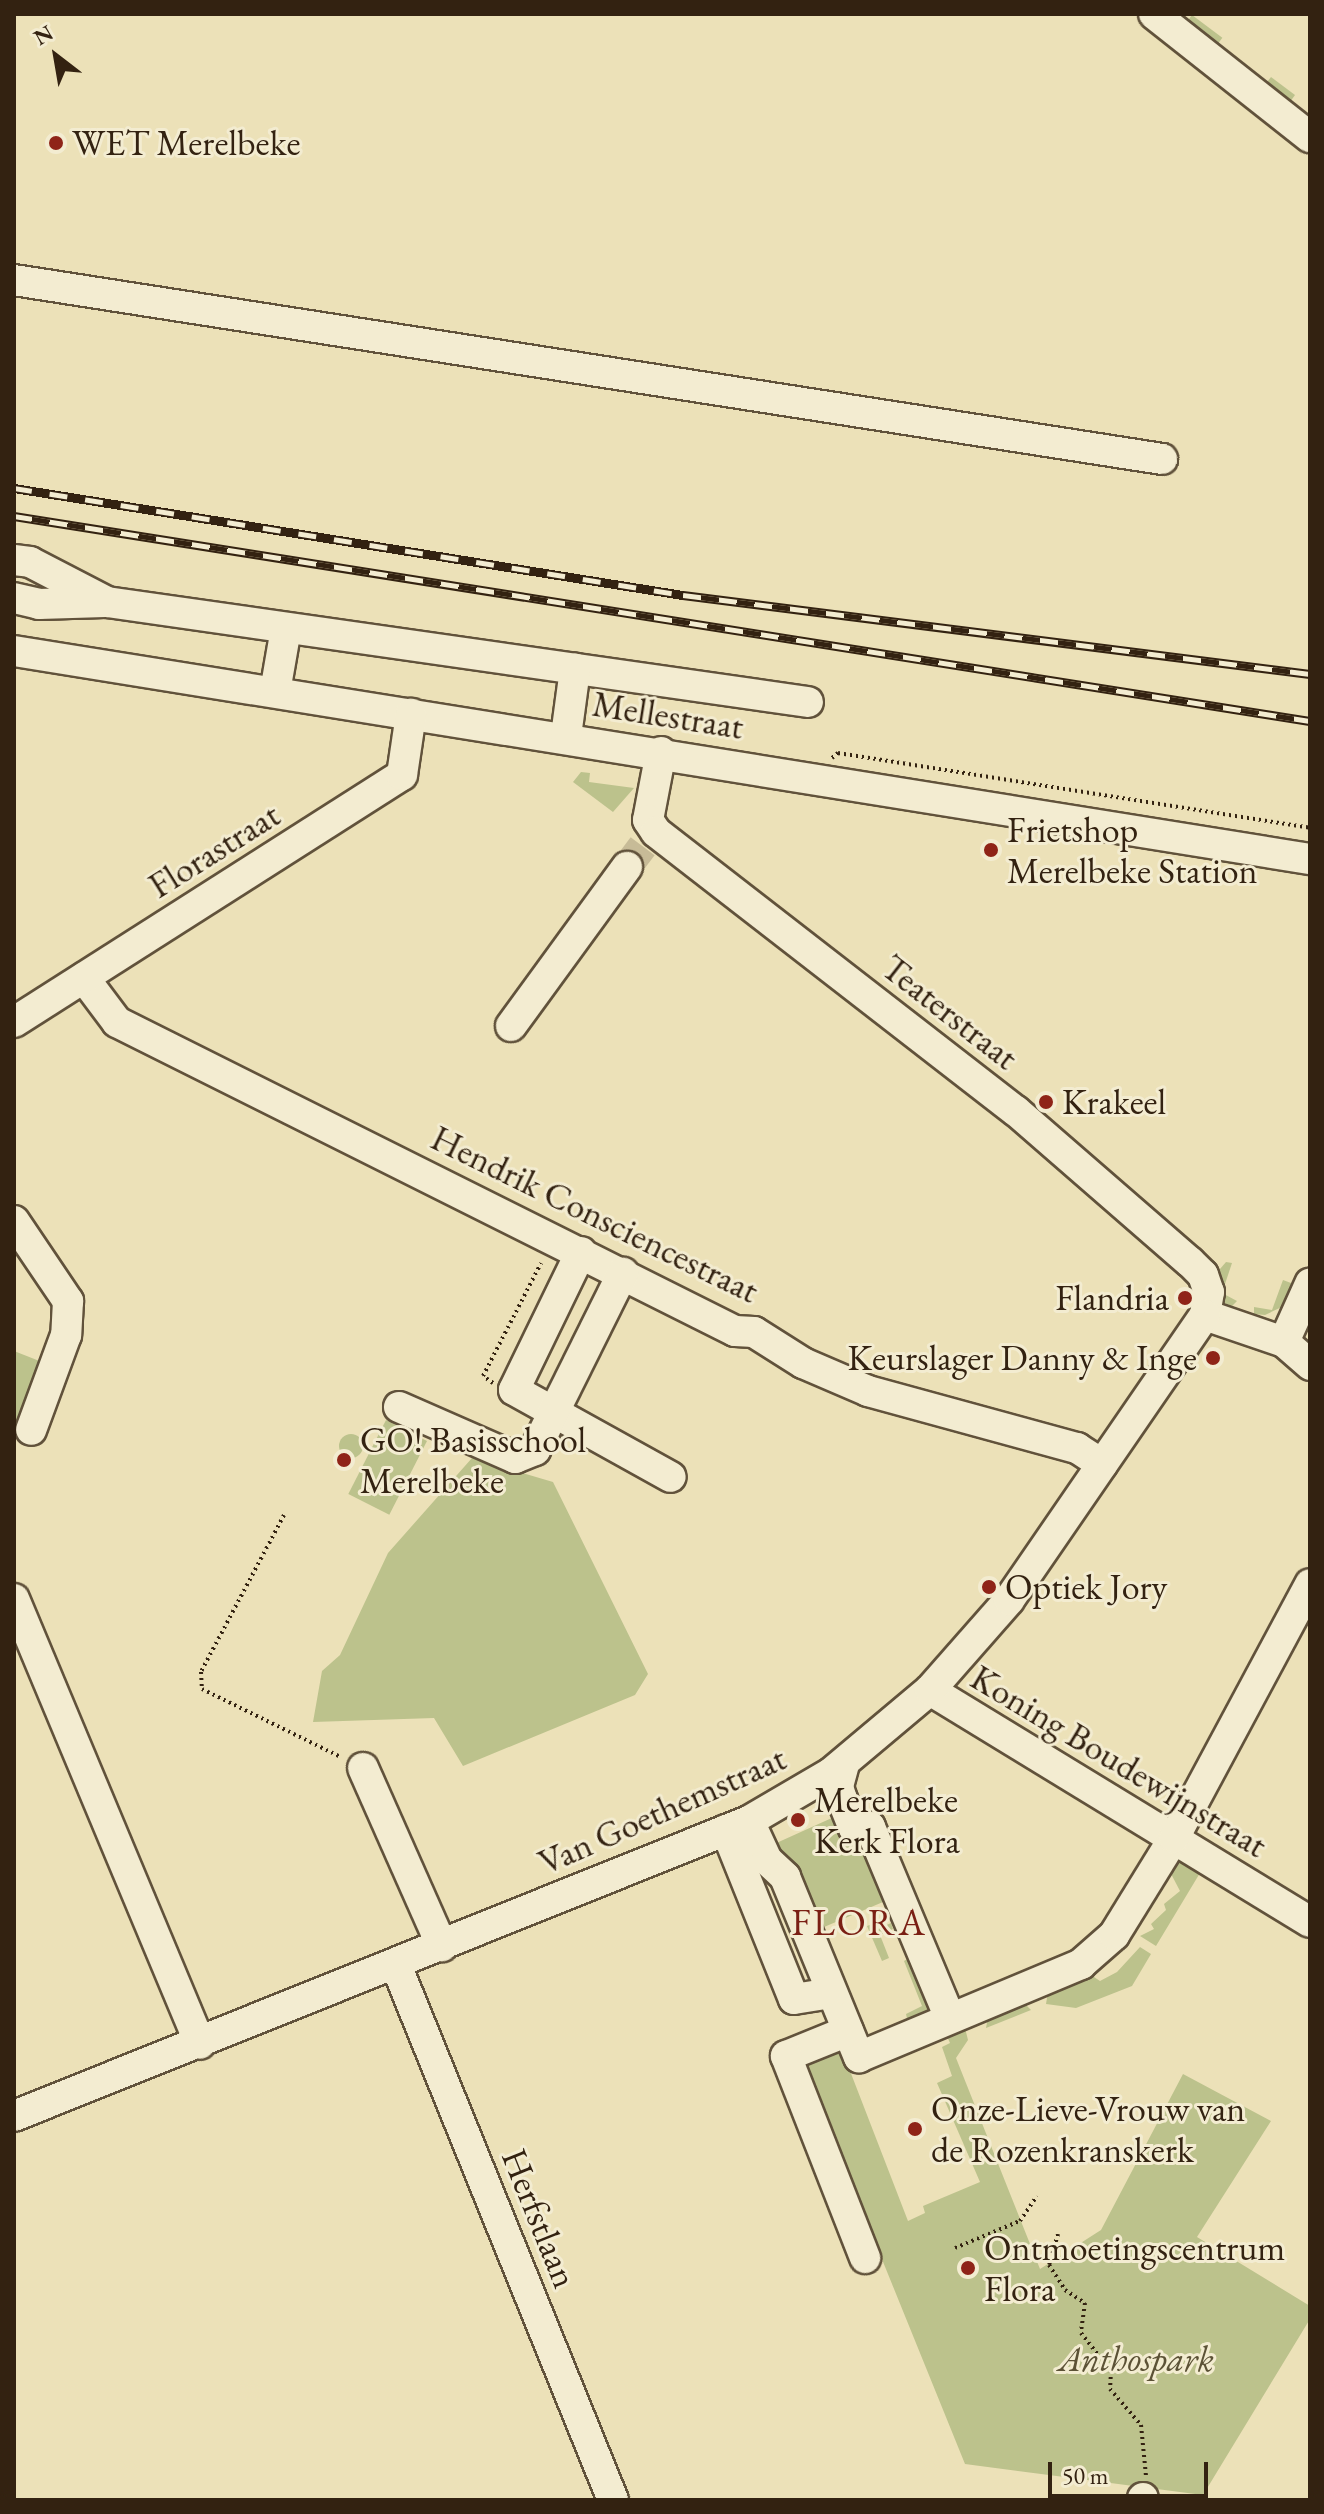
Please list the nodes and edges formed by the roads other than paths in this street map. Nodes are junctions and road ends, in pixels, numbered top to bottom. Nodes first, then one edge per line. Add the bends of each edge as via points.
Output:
1 (1154, 14) edge
2 (1307, 127) edge
3 (14, 280) edge
4 (1162, 459) dead end
5 (14, 560) edge
6 (14, 598) edge
7 (107, 602) junction
8 (286, 628) junction
9 (14, 651) edge
10 (575, 669) junction
11 (275, 692) junction
12 (808, 702) dead end
13 (411, 714) junction
14 (566, 736) junction
15 (661, 752) junction
16 (642, 848) junction
17 (1310, 859) edge
18 (84, 978) junction
19 (14, 1022) edge
20 (511, 1026) dead end
21 (14, 1221) edge
22 (581, 1252) junction
23 (623, 1273) junction
24 (1310, 1284) edge
25 (1205, 1315) junction
26 (1284, 1342) junction
27 (1310, 1365) edge
28 (399, 1407) dead end
29 (554, 1410) junction
30 (31, 1430) dead end
31 (1102, 1464) junction
32 (671, 1477) dead end
33 (1310, 1584) edge
34 (14, 1599) edge
35 (930, 1690) junction
36 (844, 1764) junction
37 (363, 1768) road end
38 (737, 1826) junction
39 (1174, 1838) junction
40 (1310, 1922) edge
41 (442, 1946) junction
42 (396, 1965) junction
43 (957, 2015) junction
44 (848, 2031) junction
45 (200, 2044) junction
46 (14, 2116) edge
47 (865, 2258) dead end
48 (613, 2500) edge

1 - 2 street
3 - 4 street
5 - 7 street via 30,562
6 - 7 street via 39,604
7 - 8 street
8 - 10 street
8 - 11 street
9 - 11 street, Mellestraat
10 - 12 street
10 - 14 street
11 - 13 street, Mellestraat
13 - 14 street, Mellestraat
13 - 18 street, Florastraat via 402,775
14 - 15 street, Mellestraat
15 - 16 street
15 - 17 street, Mellestraat
16 - 20 street
16 - 25 street, Teaterstraat via 1016,1111 1203,1275 1209,1292
18 - 19 street, Florastraat
18 - 22 street, Hendrik Consciencestraat via 117,1022
21 - 30 street via 68,1301 66,1335
22 - 23 street, Hendrik Consciencestraat
22 - 29 street via 514,1390
23 - 29 street
23 - 31 street, Hendrik Consciencestraat via 735,1331 754,1332 850,1384 1077,1448
24 - 26 street
25 - 26 street
25 - 31 street, Van Goethemstraat
26 - 27 street
28 - 29 street via 515,1458 535,1450
29 - 32 street
31 - 35 street, Van Goethemstraat via 1009,1600
33 - 39 street
34 - 45 street
35 - 36 street, Van Goethemstraat
35 - 39 street, Koning Boudewijnstraat
36 - 38 street, Van Goethemstraat
36 - 43 street via 838,1787 854,1828 870,1827
37 - 41 street
38 - 41 street, Van Goethemstraat
38 - 44 street via 785,1877
39 - 40 street, Koning Boudewijnstraat
39 - 43 street via 1100,1952
41 - 42 street, Van Goethemstraat
42 - 45 street, Van Goethemstraat
42 - 48 street, Herfstlaan
43 - 44 street via 859,2057
44 - 47 street via 786,2056
45 - 46 street, Van Goethemstraat

